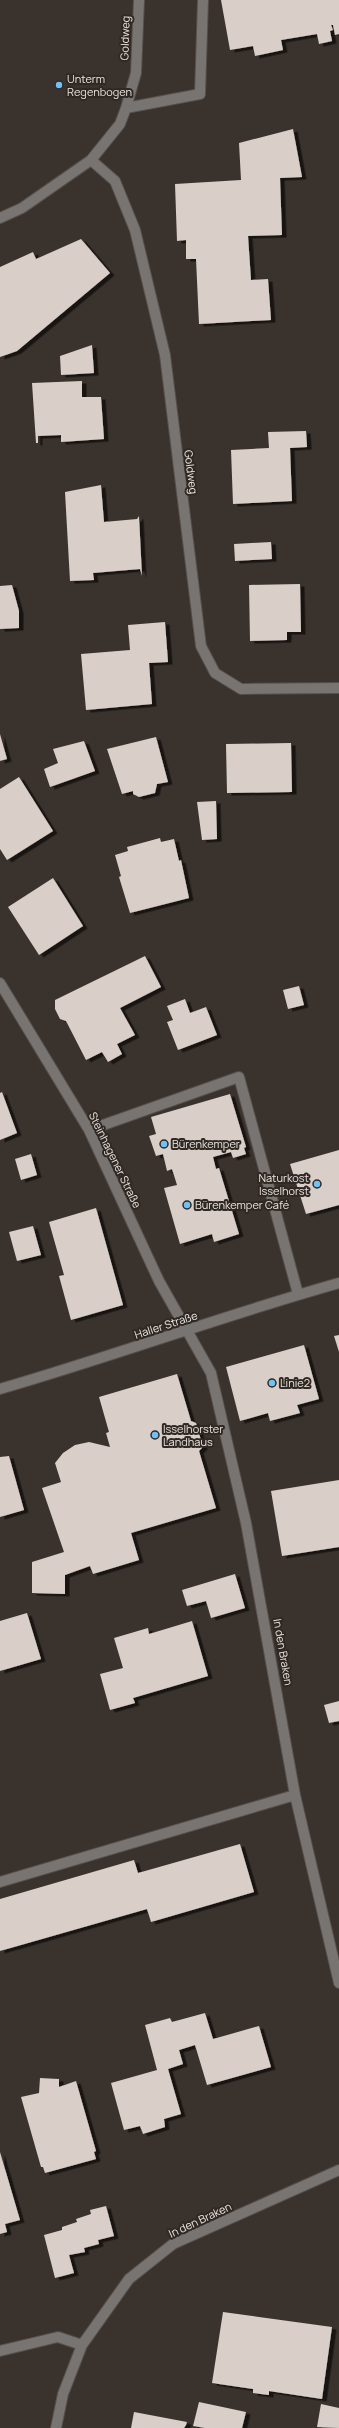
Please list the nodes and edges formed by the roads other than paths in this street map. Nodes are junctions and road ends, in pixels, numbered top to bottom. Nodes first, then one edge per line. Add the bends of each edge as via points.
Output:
1 (139, 0) edge
2 (203, 0) edge
3 (126, 108) junction
4 (91, 160) junction
5 (0, 218) edge
6 (339, 688) edge
7 (0, 983) edge
8 (89, 1130) junction
9 (339, 1283) edge
10 (298, 1294) junction
11 (187, 1331) junction
12 (0, 1389) edge
13 (295, 1795) junction
14 (0, 1882) edge
15 (339, 1983) edge
16 (339, 2170) edge
17 (82, 2345) junction
18 (0, 2350) edge
19 (56, 2428) edge

1 - 3 street, Goldweg via 136,73
2 - 3 street via 200,94
3 - 4 street, Goldweg via 120,124
4 - 5 street, Goldweg via 22,208
4 - 6 street, Goldweg via 114,181 135,230 165,354 201,646 215,673 241,689
7 - 8 street, Steinhagener Straße
8 - 10 street via 239,1077
8 - 11 street, Steinhagener Straße via 159,1281
9 - 10 street, Haller Straße
10 - 11 street, Haller Straße
11 - 12 street, Haller Straße
11 - 13 street, In den Braken via 213,1380 246,1523
13 - 14 street
13 - 15 street, In den Braken
16 - 17 street, In den Braken via 173,2244 128,2280
17 - 18 street via 58,2337
17 - 19 street, In den Braken via 63,2394

